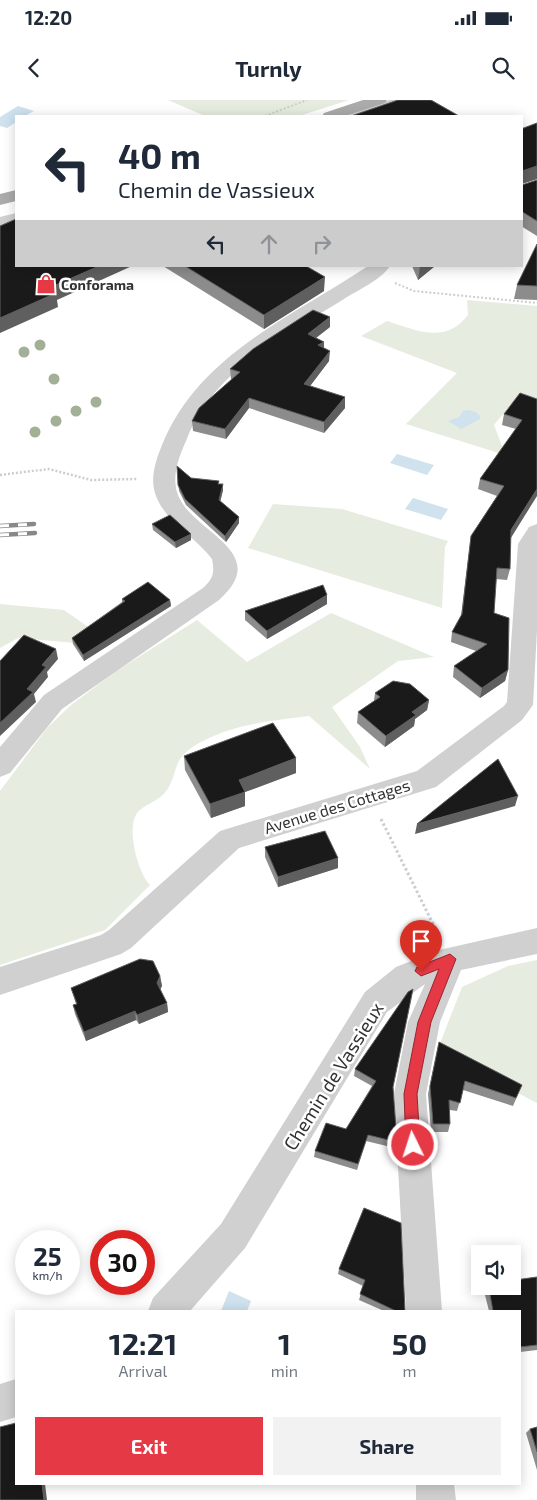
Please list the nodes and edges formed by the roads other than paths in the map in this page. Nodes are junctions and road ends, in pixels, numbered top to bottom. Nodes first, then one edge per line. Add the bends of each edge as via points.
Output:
1 (379, 100) edge
2 (396, 100) edge
3 (416, 100) edge
4 (333, 115) edge
5 (350, 115) edge
6 (370, 115) edge
7 (15, 194) edge
8 (0, 198) edge
9 (377, 269) edge
10 (537, 532) edge
11 (0, 766) edge
12 (537, 941) edge
13 (450, 959) junction
14 (0, 981) edge
15 (167, 1310) edge
16 (424, 1310) edge
17 (15, 1398) edge
18 (0, 1402) edge
19 (435, 1485) edge
20 (436, 1500) edge

1 - 4 main road
2 - 5 lane
3 - 6 main road
7 - 8 main road
9 - 11 street via 249,349 216,375 199,396 180,430 169,455 164,478 166,496 175,510 221,554 226,569 221,584 212,594 53,702
10 - 14 street, Avenue des Cottages via 530,544 520,705 513,713 432,776 230,839 120,939
12 - 13 street, Chemin de Vassieux
13 - 15 street, Chemin de Vassieux via 407,977 376,1002 233,1236
13 - 16 street via 424,1022 410,1094
17 - 18 street
19 - 20 street

